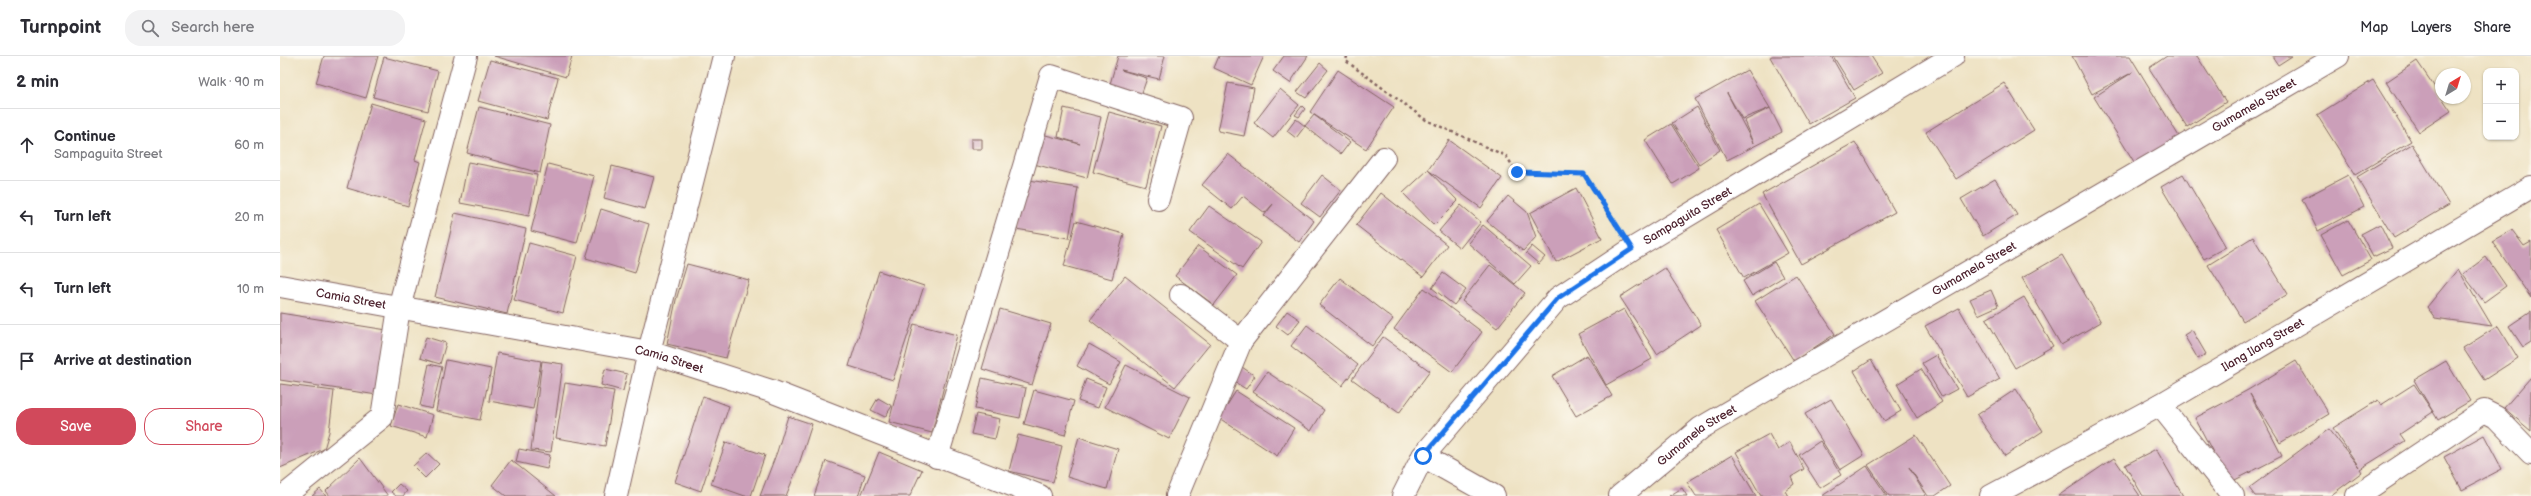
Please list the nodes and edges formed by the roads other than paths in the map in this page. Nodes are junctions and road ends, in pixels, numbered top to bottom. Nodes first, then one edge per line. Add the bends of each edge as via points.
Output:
1 (466, 56) edge
2 (724, 56) edge
3 (1953, 56) edge
4 (2338, 56) edge
5 (1384, 158) dead end
6 (2531, 187) edge
7 (1158, 199) dead end
8 (280, 286) edge
9 (1181, 295) dead end
10 (400, 308) junction
11 (1241, 341) junction
12 (649, 352) junction
13 (2160, 405) junction
14 (2531, 453) edge
15 (1423, 456) junction
16 (937, 457) junction
17 (284, 496) edge
18 (616, 496) edge
19 (1040, 496) edge
20 (1177, 496) edge
21 (1403, 496) edge
22 (1494, 496) edge
23 (1620, 496) edge
24 (1991, 496) edge
25 (2233, 496) edge
26 (2357, 496) edge

1 - 10 street
2 - 12 street
3 - 15 street, Sampaguita Street via 1632,249 1558,298
4 - 23 street, Gumamela Street via 1701,428
5 - 11 street
6 - 13 street, Ilang Ilang Street
7 - 16 street via 1181,118 1051,76
8 - 10 street, Camia Street
9 - 11 street
10 - 12 street, Camia Street
10 - 17 street via 382,418
11 - 20 street
12 - 16 street, Camia Street via 771,391
12 - 18 street
13 - 24 street, Ilang Ilang Street
13 - 25 street
14 - 26 street via 2496,417 2484,411
15 - 21 street, Sampaguita Street
15 - 22 street
16 - 19 street, Camia Street

